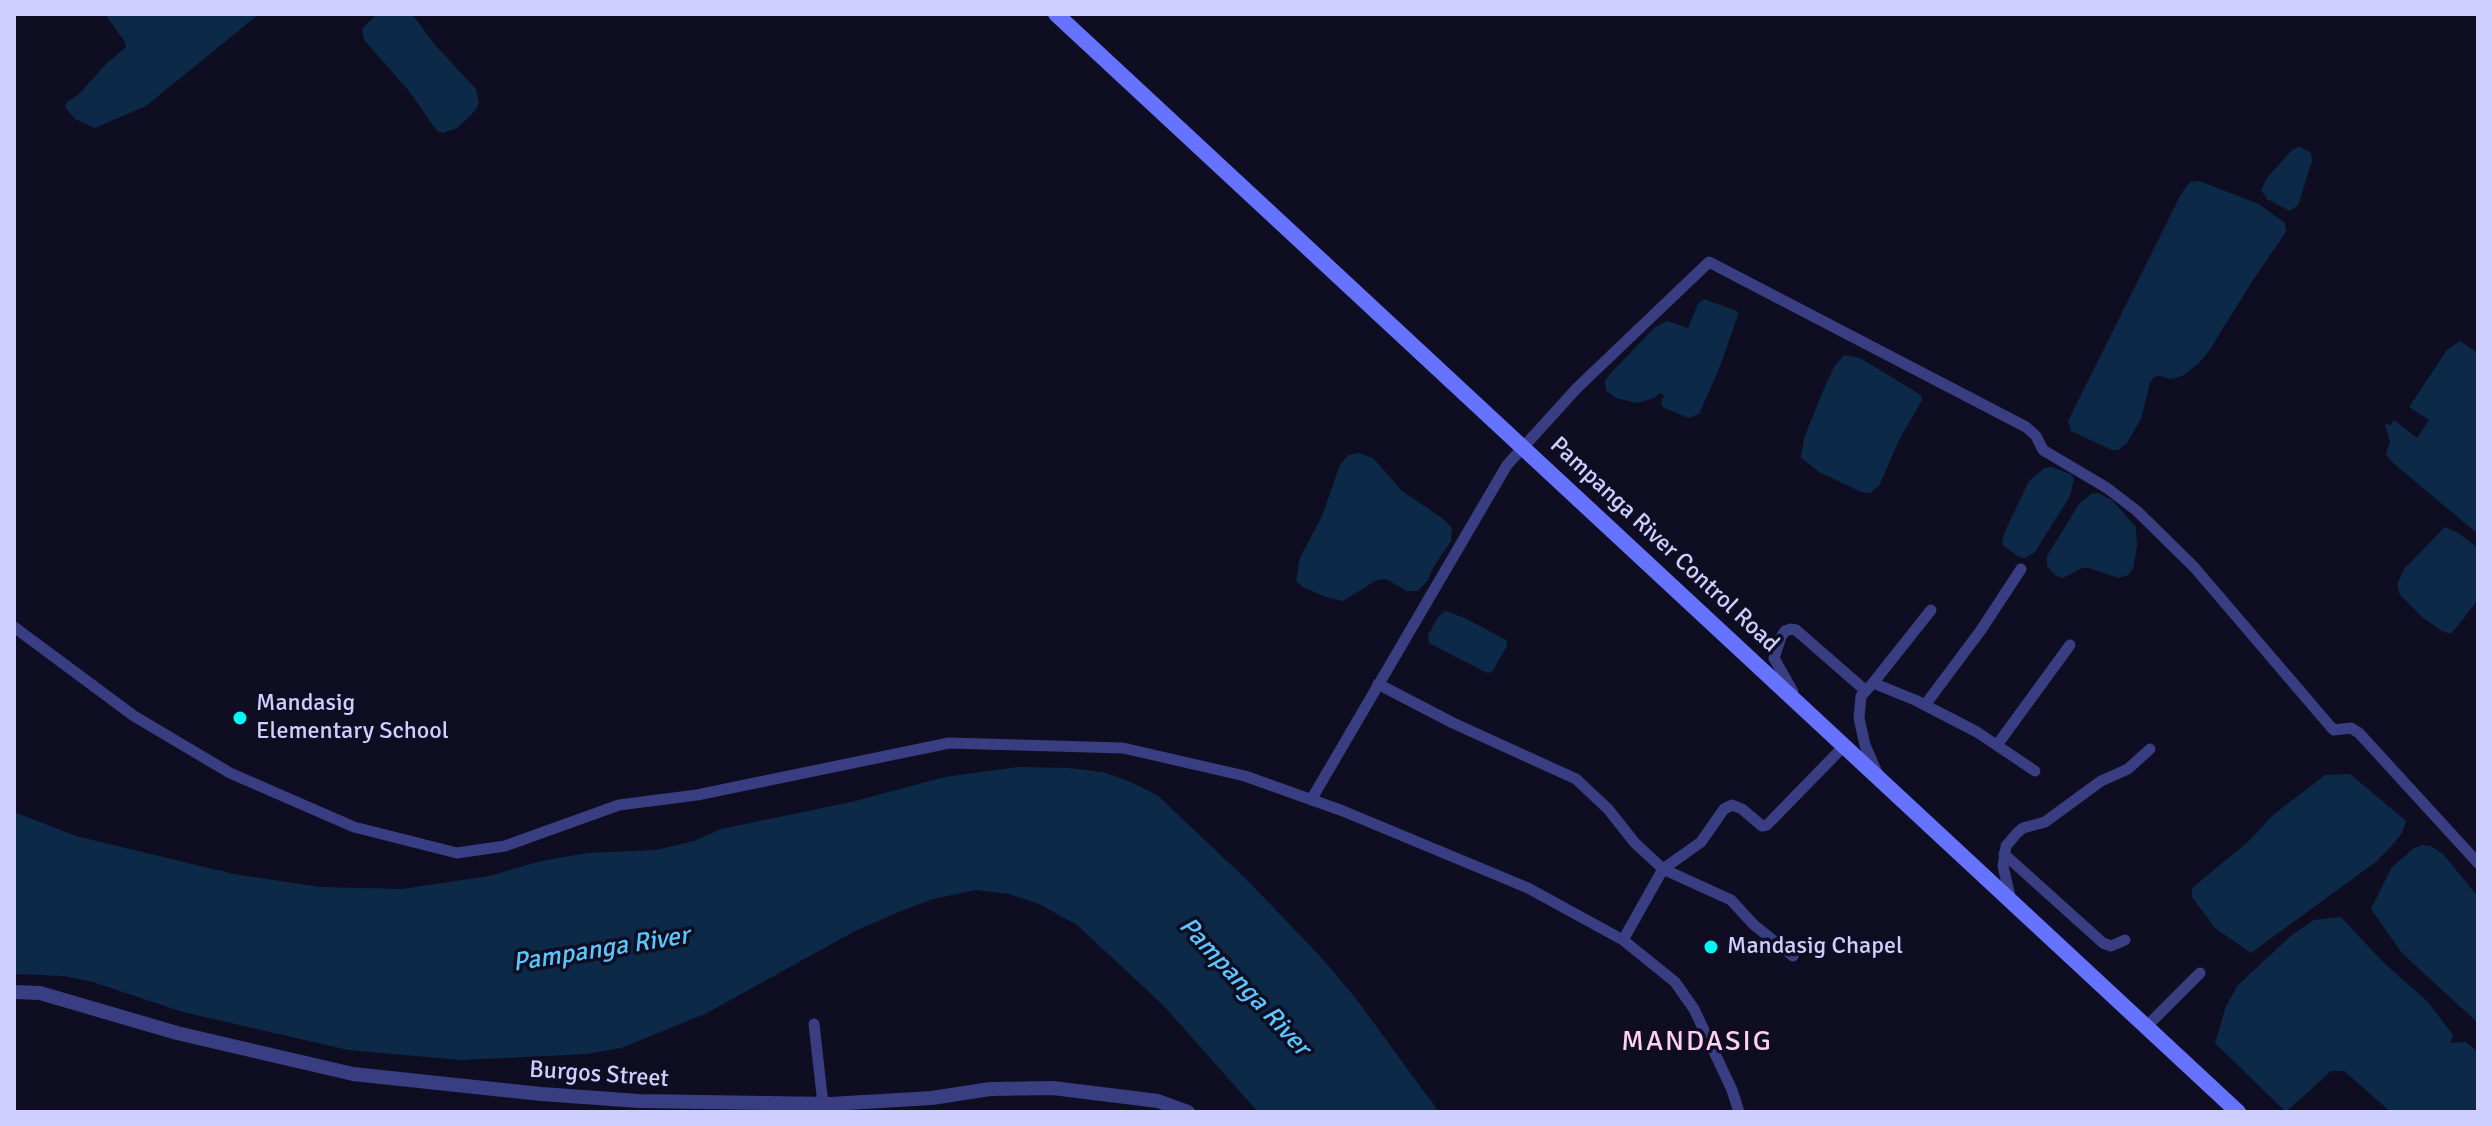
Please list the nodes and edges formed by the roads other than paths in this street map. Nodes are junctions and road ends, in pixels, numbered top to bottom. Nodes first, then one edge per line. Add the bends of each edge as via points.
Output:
1 (1056, 14) edge
2 (1524, 447) junction
3 (2021, 569) dead end
4 (1931, 610) dead end
5 (14, 627) edge
6 (2070, 645) dead end
7 (1378, 684) junction
8 (1870, 687) junction
9 (1925, 705) junction
10 (1801, 706) junction
11 (1997, 745) junction
12 (1844, 746) junction
13 (2150, 749) dead end
14 (2035, 771) dead end
15 (1879, 780) junction
16 (1311, 800) junction
17 (2004, 854) junction
18 (2478, 863) edge
19 (1663, 869) junction
20 (2011, 902) junction
21 (1623, 940) junction
22 (2125, 940) dead end
23 (1793, 956) dead end
24 (2200, 973) dead end
25 (14, 992) edge
26 (814, 1024) dead end
27 (2146, 1027) junction
28 (823, 1104) junction
29 (1188, 1112) edge
30 (1739, 1112) edge
31 (2238, 1112) edge

1 - 2 main road, Pampanga River Control Road
2 - 7 street via 1496,481
2 - 10 main road, Pampanga River Control Road
2 - 18 street via 1577,388 1709,262 2026,427 2043,450 2137,511 2194,567 2330,726 2359,733
3 - 9 street
4 - 8 street
5 - 16 street via 134,716 230,773 354,827 457,853 505,846 619,805 697,795 968,742 1123,748 1245,776
6 - 11 street
7 - 16 street
7 - 19 street via 1576,779
8 - 9 street
8 - 10 street via 1791,629 1781,637 1775,663
8 - 15 street via 1861,696 1859,718
9 - 11 street
10 - 12 main road, Pampanga River Control Road
11 - 14 street
12 - 15 main road, Pampanga River Control Road
12 - 19 street via 1767,825 1732,805 1701,842
13 - 17 street via 2045,822 2023,828
15 - 20 main road, Pampanga River Control Road
16 - 21 street via 1528,888
17 - 20 street
17 - 22 street via 2103,943 2111,946
19 - 21 street
19 - 23 street via 1731,900
20 - 27 main road, Pampanga River Control Road
21 - 30 street via 1675,982 1694,1009
24 - 27 street
25 - 28 street, Burgos Street via 40,993 177,1033 353,1074 639,1101
26 - 28 street
27 - 31 main road, Pampanga River Control Road
28 - 29 street, Burgos Street via 1053,1088 1158,1101

